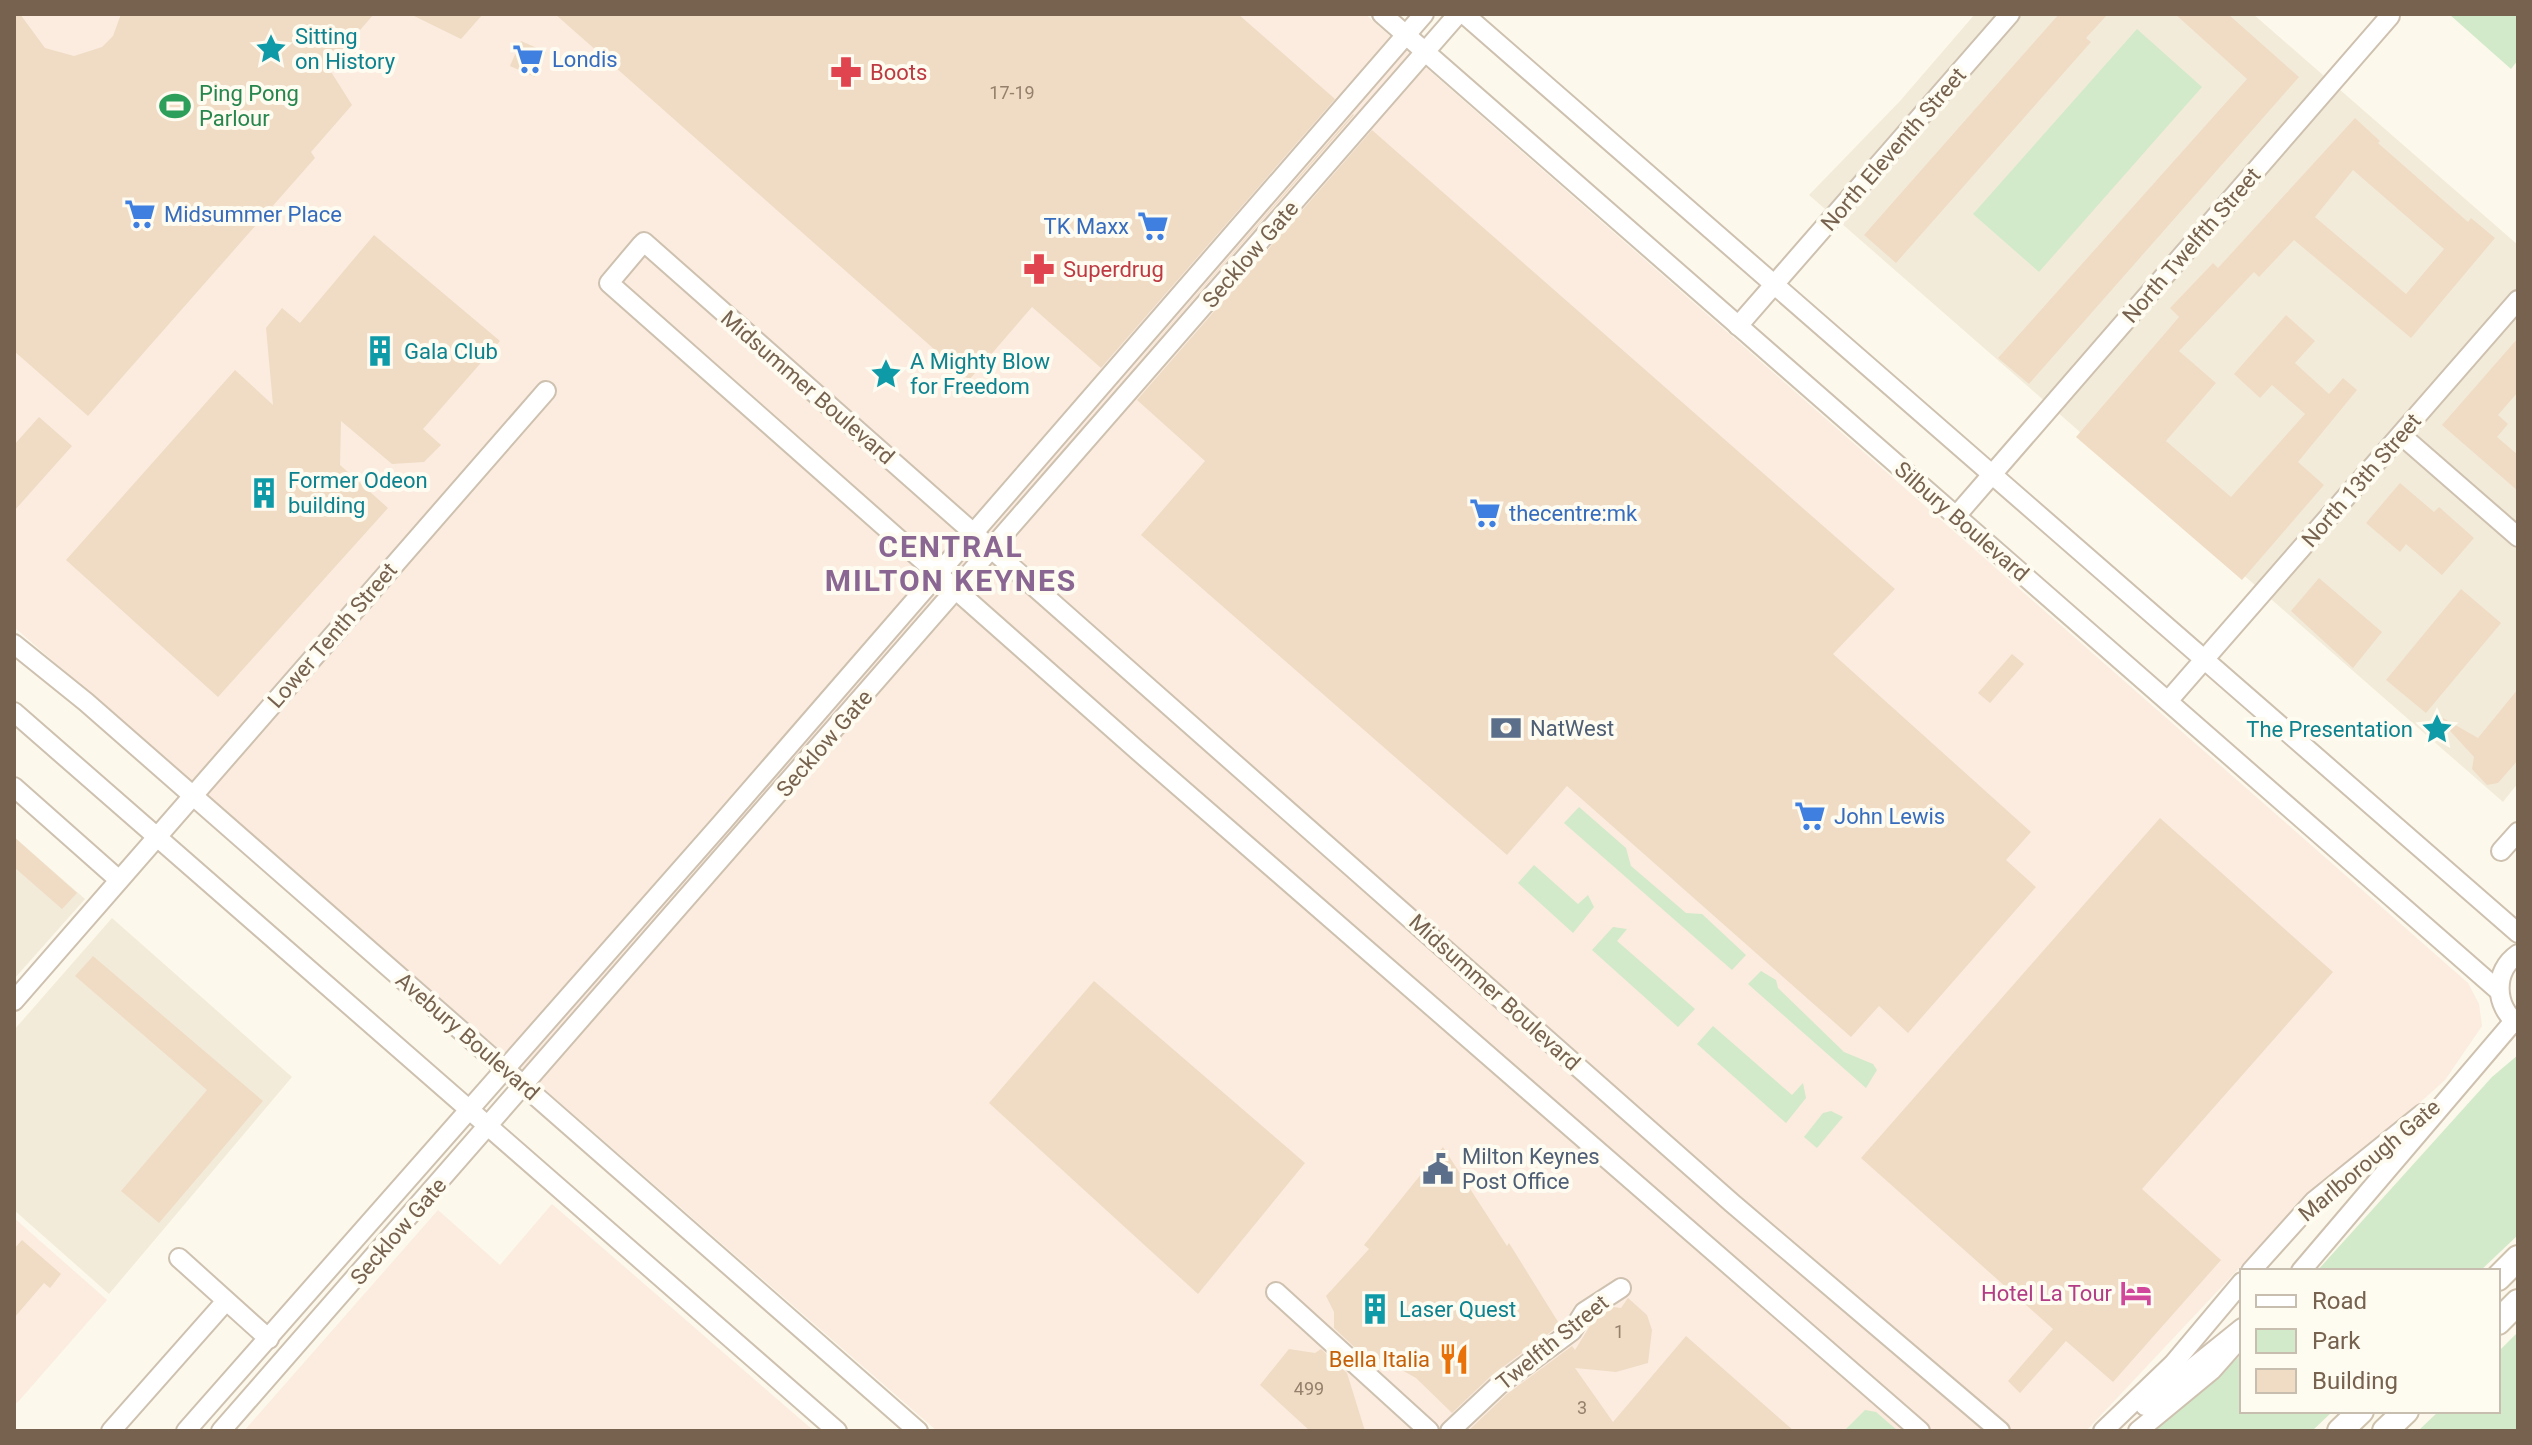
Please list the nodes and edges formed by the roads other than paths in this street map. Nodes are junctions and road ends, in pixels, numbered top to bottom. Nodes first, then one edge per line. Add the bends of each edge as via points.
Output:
1 (1382, 14) edge
2 (1424, 14) edge
3 (1461, 14) edge
4 (2010, 14) edge
5 (2390, 16) dead end
6 (1406, 35) junction
7 (1425, 53) junction
8 (1775, 285) junction
9 (2518, 300) edge
10 (1738, 326) junction
11 (546, 391) dead end
12 (2401, 435) junction
13 (1992, 474) junction
14 (1956, 516) junction
15 (972, 532) junction
16 (2518, 537) edge
17 (993, 550) junction
18 (937, 572) junction
19 (957, 590) junction
20 (14, 644) edge
21 (2203, 658) junction
22 (2168, 701) junction
23 (14, 712) edge
24 (14, 787) edge
25 (193, 795) junction
26 (2518, 832) edge
27 (157, 837) junction
28 (2501, 851) dead end
29 (119, 880) junction
30 (2518, 933) edge
31 (2518, 954) edge
32 (2499, 991) junction
33 (14, 1001) edge
34 (2516, 1022) edge
35 (505, 1068) junction
36 (523, 1085) junction
37 (2456, 1087) junction
38 (469, 1111) junction
39 (487, 1127) junction
40 (179, 1258) dead end
41 (2518, 1258) edge
42 (2253, 1269) edge
43 (2303, 1269) edge
44 (2500, 1276) edge
45 (2240, 1284) edge
46 (1621, 1288) dead end
47 (1276, 1292) dead end
48 (226, 1301) junction
49 (2518, 1302) edge
50 (2500, 1320) edge
51 (2240, 1330) edge
52 (2240, 1338) edge
53 (269, 1339) junction
54 (2359, 1413) edge
55 (2404, 1413) edge
56 (111, 1431) edge
57 (186, 1431) edge
58 (221, 1431) edge
59 (837, 1431) edge
60 (918, 1431) edge
61 (1429, 1431) edge
62 (1450, 1431) edge
63 (1920, 1431) edge
64 (2000, 1431) edge
65 (2103, 1431) edge
66 (2114, 1431) edge
67 (2138, 1431) edge
68 (2340, 1431) edge
69 (2385, 1431) edge

1 - 6 street
2 - 6 street, Secklow Gate
3 - 7 street, Secklow Gate
3 - 8 street
4 - 8 street, North Eleventh Street
5 - 13 street, North Twelfth Street
6 - 7 street, Silbury Boulevard
6 - 15 street, Secklow Gate
7 - 10 street, Silbury Boulevard
7 - 17 street, Secklow Gate
8 - 10 street, North Eleventh Street
8 - 13 street
9 - 12 street, North 13th Street
10 - 14 street, Silbury Boulevard
11 - 25 street, Lower Tenth Street
12 - 16 street
12 - 21 street, North 13th Street
13 - 14 street, North Twelfth Street
13 - 21 street
14 - 22 street, Silbury Boulevard
15 - 17 street, Midsummer Boulevard
15 - 18 street, Secklow Gate
15 - 18 street, Midsummer Boulevard via 644,242 609,283
17 - 19 street, Secklow Gate
17 - 64 street, Midsummer Boulevard via 1732,1203
18 - 19 street
18 - 35 street, Secklow Gate
19 - 36 street, Secklow Gate
19 - 63 street
20 - 25 street, Avebury Boulevard
21 - 22 street, North 13th Street
21 - 30 street
22 - 32 street, Silbury Boulevard
23 - 27 street
24 - 29 street
25 - 27 street, Lower Tenth Street
25 - 35 street, Avebury Boulevard
26 - 28 street
27 - 29 street, Lower Tenth Street
27 - 38 street
29 - 33 street, Lower Tenth Street
31 - 32 street via 2504,967
32 - 34 street via 2506,1013
34 - 37 street, Marlborough Gate
35 - 36 street, Avebury Boulevard
35 - 38 street, Secklow Gate
36 - 39 street, Secklow Gate
36 - 60 street, Avebury Boulevard
37 - 42 street, Marlborough Gate via 2314,1201
37 - 43 street, Marlborough Gate
38 - 39 street
38 - 53 street, Secklow Gate
39 - 58 street, Secklow Gate
39 - 59 street
40 - 48 street
41 - 44 main road
45 - 65 street via 2173,1364
46 - 62 street, Twelfth Street via 1584,1312 1572,1331 1499,1385
47 - 61 street
48 - 53 street
48 - 56 street
49 - 50 main road
51 - 66 street
52 - 67 street via 2212,1370
53 - 57 street, Secklow Gate
54 - 68 main road
55 - 69 main road

